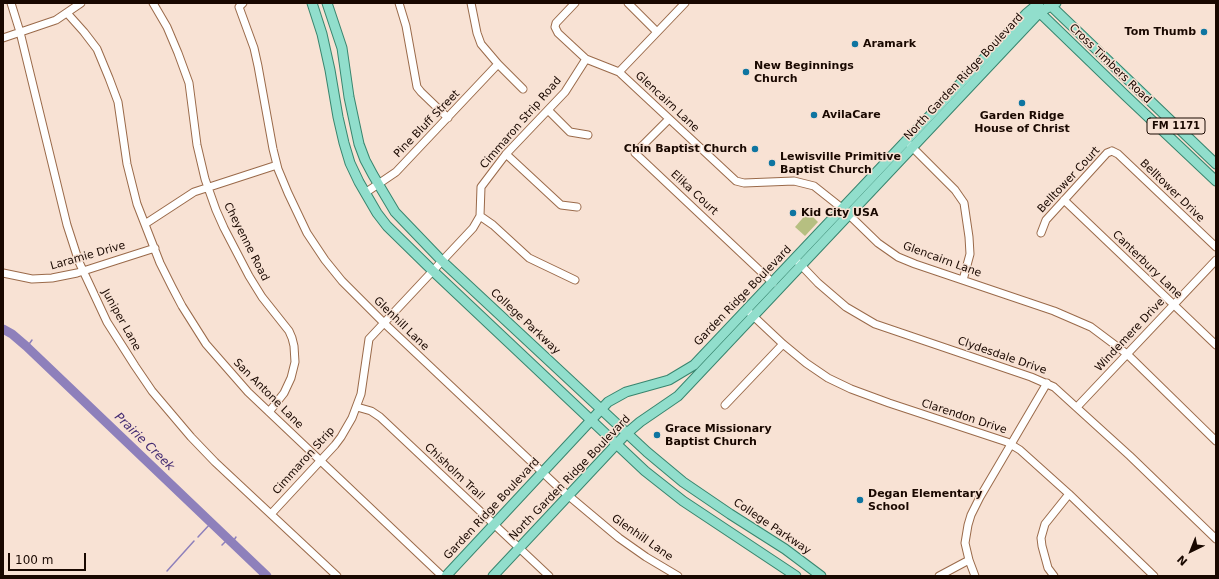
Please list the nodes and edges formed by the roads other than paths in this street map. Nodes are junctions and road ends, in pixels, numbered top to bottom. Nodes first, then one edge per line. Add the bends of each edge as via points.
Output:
1 (11, 3) edge
2 (81, 3) edge
3 (153, 3) edge
4 (243, 3) edge
5 (312, 3) edge
6 (327, 3) edge
7 (399, 3) edge
8 (472, 3) edge
9 (575, 3) edge
10 (628, 3) edge
11 (685, 3) edge
12 (1052, 4) edge
13 (1036, 6) edge
14 (66, 13) junction
15 (20, 32) junction
16 (657, 32) junction
17 (3, 38) edge
18 (586, 59) junction
19 (498, 64) junction
20 (618, 72) junction
21 (1122, 74) junction
22 (1113, 84) junction
23 (523, 89) dead end
24 (950, 101) junction
25 (548, 110) junction
26 (448, 118) junction
27 (669, 119) junction
28 (1172, 122) junction
29 (1163, 131) junction
30 (588, 134) dead end
31 (906, 142) junction
32 (913, 148) junction
33 (1111, 148) joint
34 (506, 154) junction
35 (1216, 164) edge
36 (277, 165) junction
37 (1216, 181) edge
38 (378, 185) junction
39 (208, 187) junction
40 (365, 193) junction
41 (1064, 200) junction
42 (577, 208) dead end
43 (843, 209) junction
44 (480, 216) junction
45 (850, 216) junction
46 (145, 224) junction
47 (1041, 233) dead end
48 (1216, 247) edge
49 (155, 248) junction
50 (795, 259) junction
51 (1216, 260) edge
52 (443, 262) junction
53 (802, 266) junction
54 (83, 270) junction
55 (434, 272) junction
56 (3, 273) edge
57 (575, 280) dead end
58 (963, 280) junction
59 (773, 282) junction
60 (1174, 305) junction
61 (747, 310) junction
62 (754, 317) junction
63 (384, 323) junction
64 (783, 344) junction
65 (1216, 345) edge
66 (1127, 354) junction
67 (1047, 383) junction
68 (725, 405) dead end
69 (357, 407) junction
70 (1077, 407) junction
71 (601, 410) junction
72 (269, 412) junction
73 (592, 420) junction
74 (626, 434) junction
75 (1216, 440) edge
76 (616, 444) junction
77 (1011, 444) junction
78 (320, 461) junction
79 (542, 472) junction
80 (1069, 494) junction
81 (568, 495) junction
82 (271, 514) junction
83 (494, 524) junction
84 (1216, 539) edge
85 (519, 548) junction
86 (969, 560) junction
87 (337, 576) edge
88 (442, 576) edge
89 (446, 576) edge
90 (493, 576) edge
91 (549, 576) edge
92 (678, 576) edge
93 (796, 576) edge
94 (821, 576) edge
95 (939, 576) edge
96 (975, 576) edge
97 (1054, 576) edge
98 (1154, 576) edge

1 - 15 street, Juniper Lane
2 - 14 street
3 - 39 street, Cheyenne Road via 170,33 189,84 197,145
4 - 36 street, Glenhill Lane via 239,7 255,54
5 - 40 main road via 327,54 344,144
6 - 38 main road, College Parkway via 342,48 359,144
7 - 26 street via 406,26 417,87
8 - 19 street via 481,44
9 - 18 street, Glencairn Lane via 555,27 558,33
10 - 16 street
11 - 16 street
12 - 13 main road, North Garden Ridge Boulevard
12 - 21 main road, Cross Timbers Road / FM 1171
13 - 22 main road, Cross Timbers Road / FM 1171
13 - 24 main road, North Garden Ridge Boulevard
14 - 15 street via 56,20
14 - 46 street, San Antone Lane via 97,49 118,102 127,164
15 - 17 street
15 - 54 street, Juniper Lane via 68,225
16 - 20 street
18 - 20 street, Glencairn Lane
18 - 25 street, Cimmaron Strip Road via 565,92
19 - 23 street
19 - 26 street, Pine Bluff Street
20 - 27 street, Glencairn Lane
21 - 22 main road
21 - 28 main road, Cross Timbers Road / FM 1171
22 - 29 main road, Cross Timbers Road / FM 1171
24 - 31 main road, Garden Ridge Boulevard
24 - 32 main road, North Garden Ridge Boulevard
25 - 30 street via 570,132
25 - 34 street, Cimmaron Strip Road
26 - 38 street, Pine Bluff Street via 396,172
27 - 43 street, Glencairn Lane via 736,181 794,181 814,186
27 - 59 street, Elika Court via 635,153
28 - 29 main road
28 - 35 main road, Cross Timbers Road / FM 1171
29 - 37 main road, Cross Timbers Road / FM 1171
31 - 32 street
31 - 43 main road, Garden Ridge Boulevard
32 - 45 main road, North Garden Ridge Boulevard
32 - 58 street via 955,190 964,203 970,254
33 - 41 street, Belltower Court
33 - 48 street, Belltower Drive
34 - 42 street via 561,205
34 - 44 street, Cimmaron Strip Road via 481,187
36 - 39 street
36 - 63 street, Glenhill Lane via 288,194 316,247 342,281
38 - 40 street, Pine Bluff Street
38 - 52 main road, College Parkway via 395,212
39 - 46 street via 188,195
39 - 72 street, Cheyenne Road via 224,228 249,276 292,338 295,362 291,378 284,393
40 - 55 main road via 387,226
41 - 47 street, Belltower Court via 1046,220
41 - 60 street, Canterbury Lane
43 - 45 street, Glencairn Lane
43 - 50 main road, Garden Ridge Boulevard
44 - 52 street, Cimmaron Strip Road via 474,228
44 - 57 street via 529,258
45 - 53 main road, North Garden Ridge Boulevard
45 - 58 street, Glencairn Lane via 878,243 898,257
46 - 49 street, San Antone Lane
49 - 54 street, Laramie Drive
49 - 72 street, San Antone Lane via 175,293 206,344
50 - 53 street, Clydesdale Drive
50 - 59 main road, Garden Ridge Boulevard
51 - 60 street, Windemere Drive
52 - 55 street, Cimmaron Strip
52 - 71 main road, College Parkway
53 - 62 main road, North Garden Ridge Boulevard
53 - 67 street, Clydesdale Drive via 846,307 875,324
54 - 56 street, Laramie Drive via 52,278 32,279
54 - 82 street, Juniper Lane via 107,322 152,390 215,462
55 - 63 street, Cimmaron Strip
55 - 73 main road
58 - 66 street, Glencairn Lane via 1080,322 1091,327
59 - 61 main road, Garden Ridge Boulevard
60 - 65 street, Canterbury Lane
60 - 66 street, Windemere Drive
61 - 62 street, Clarendon Drive
61 - 71 main road, Garden Ridge Boulevard via 694,365 669,380 626,392 608,402
62 - 64 street, Clarendon Drive
62 - 74 main road, North Garden Ridge Boulevard via 678,396
63 - 69 street, Cimmaron Strip via 369,339 364,379
63 - 79 street, Glenhill Lane
64 - 68 street
64 - 77 street, Clarendon Drive via 817,371 851,389
66 - 70 street, Windemere Drive
66 - 75 street, Glencairn Lane
67 - 70 street, Clydesdale Drive
67 - 77 street
69 - 78 street, Cimmaron Strip via 341,437
69 - 83 street, Chisholm Trail via 380,417
70 - 84 street, Clydesdale Drive
71 - 73 main road, Garden Ridge Boulevard
71 - 74 main road, College Parkway
72 - 78 street, San Antone Lane
73 - 76 main road
73 - 79 main road, Garden Ridge Boulevard
74 - 76 main road, North Garden Ridge Boulevard
74 - 94 main road, College Parkway via 683,482 785,549
76 - 81 main road, North Garden Ridge Boulevard
76 - 93 main road via 683,501
77 - 80 street, Clarendon Drive via 1028,456
77 - 86 street via 971,515 965,543
78 - 82 street, Cimmaron Strip
78 - 88 street, San Antone Lane
79 - 81 street, Glenhill Lane
79 - 83 main road, Garden Ridge Boulevard
80 - 97 street via 1046,524 1042,538 1048,568
80 - 98 street, Clarendon Drive
81 - 85 main road, North Garden Ridge Boulevard
81 - 92 street, Glenhill Lane via 619,538
82 - 87 street, Juniper Lane
83 - 85 street, Chisholm Trail
83 - 89 main road, Garden Ridge Boulevard
85 - 90 main road, North Garden Ridge Boulevard
85 - 91 street, Chisholm Trail
86 - 95 street
86 - 96 street

